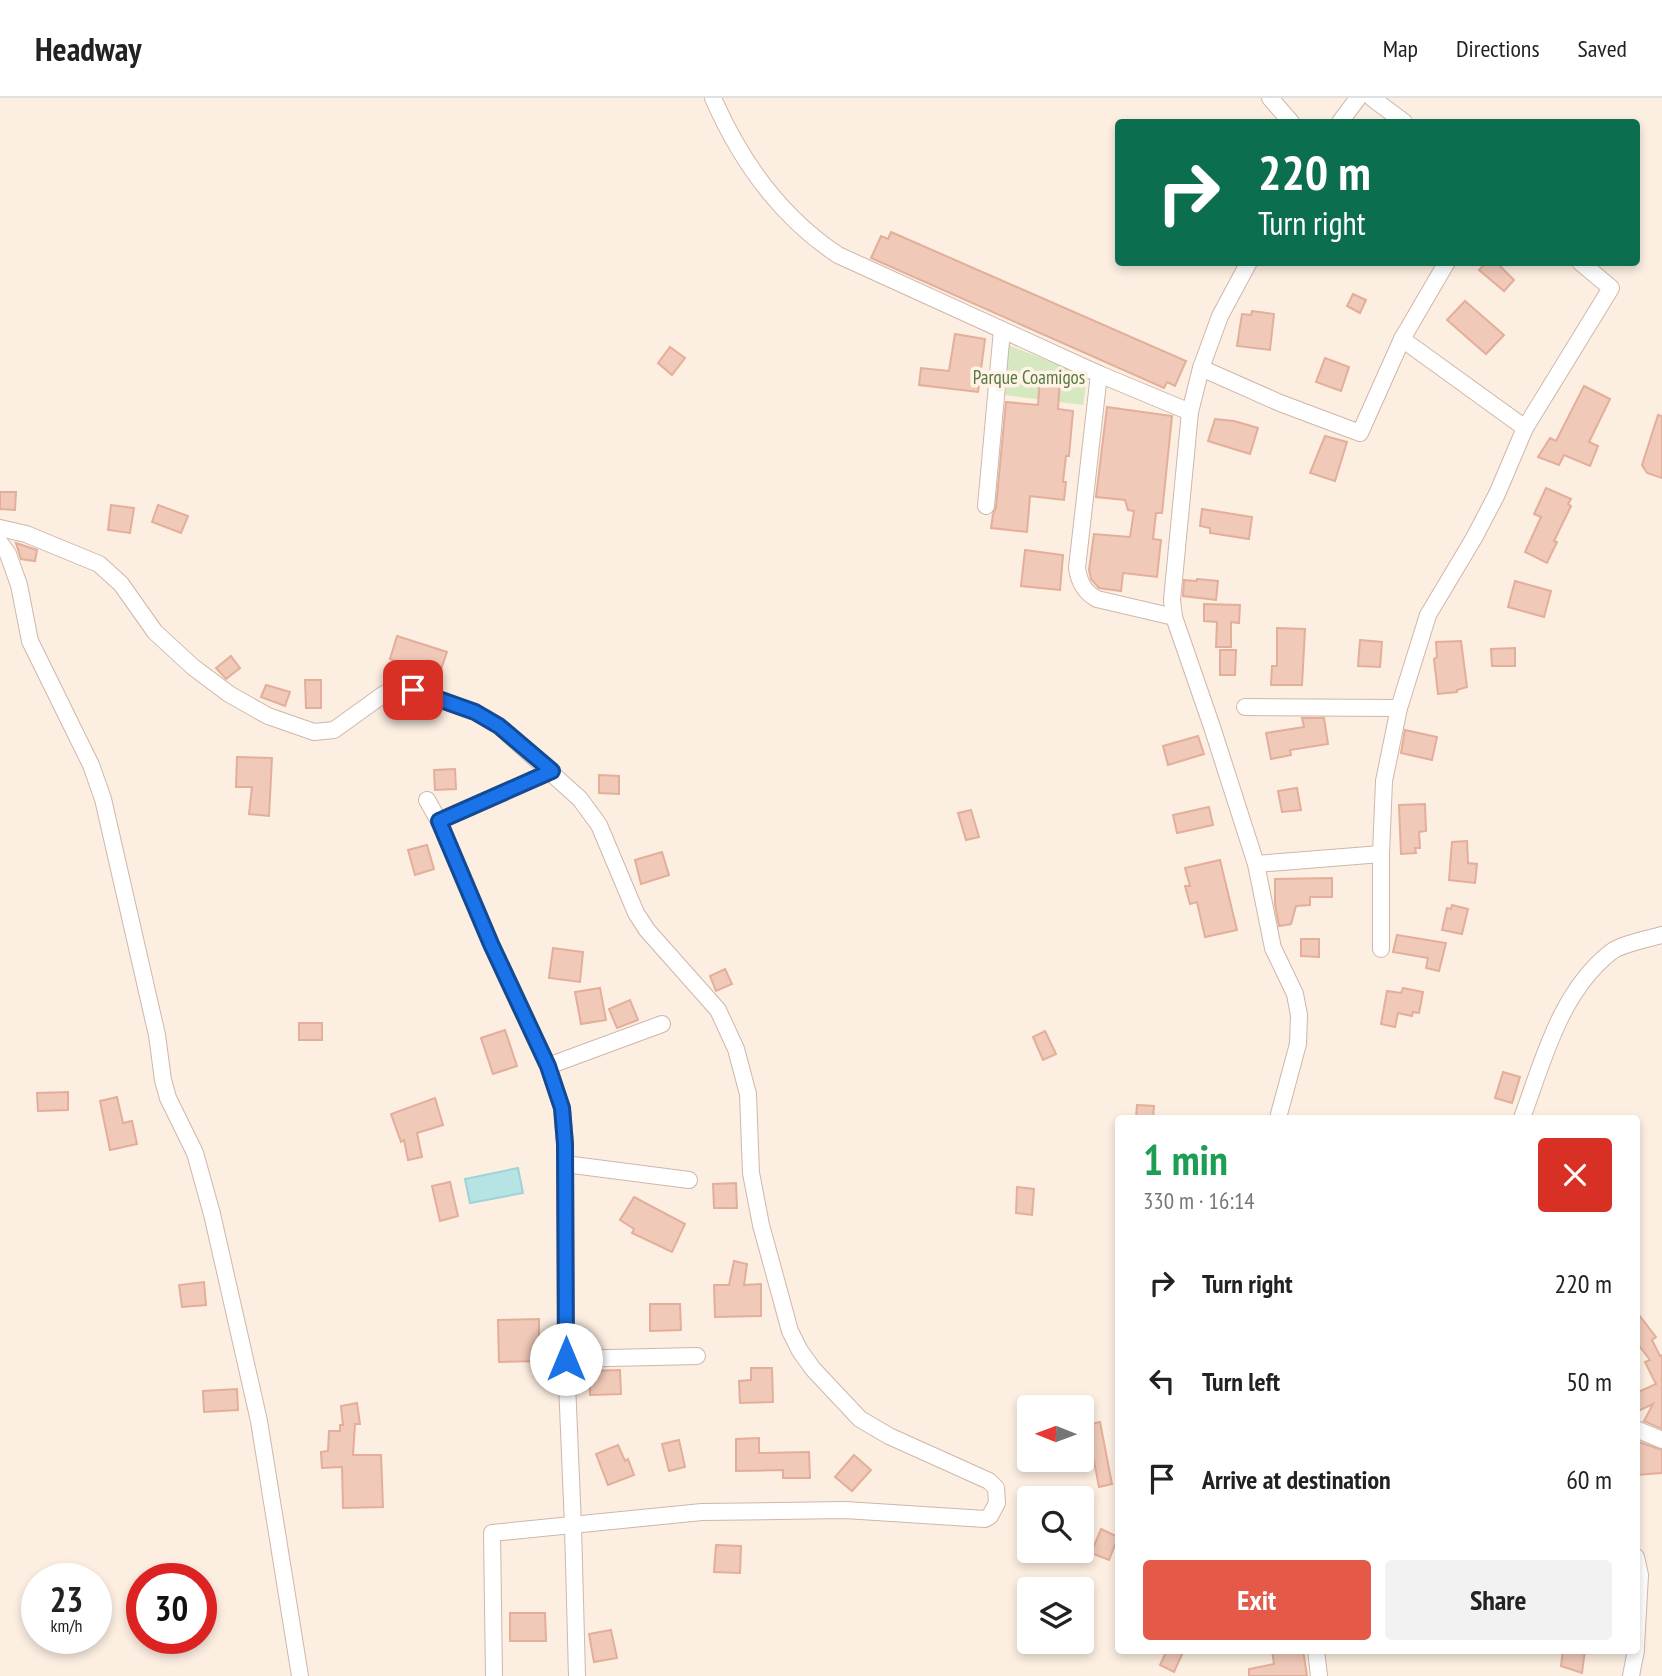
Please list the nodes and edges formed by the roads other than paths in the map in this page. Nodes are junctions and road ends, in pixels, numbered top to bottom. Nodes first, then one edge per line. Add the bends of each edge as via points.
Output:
1 (713, 98) edge
2 (1270, 98) edge
3 (1358, 98) edge
4 (1372, 98) edge
5 (1288, 119) edge
6 (1342, 119) edge
7 (1400, 119) edge
8 (1247, 266) edge
9 (1445, 266) edge
10 (1585, 266) edge
11 (1002, 330) junction
12 (1402, 340) junction
13 (1200, 369) junction
14 (1099, 374) junction
15 (1190, 412) junction
16 (1525, 428) junction
17 (986, 506) dead end
18 (0, 527) edge
19 (0, 543) edge
20 (1174, 617) junction
21 (1245, 707) dead end
22 (1399, 708) junction
23 (552, 771) junction
24 (427, 800) dead end
25 (439, 821) junction
26 (1381, 855) junction
27 (1256, 864) junction
28 (1662, 935) edge
29 (1381, 948) dead end
30 (662, 1024) dead end
31 (548, 1066) junction
32 (1279, 1115) edge
33 (1523, 1115) edge
34 (565, 1164) junction
35 (689, 1180) dead end
36 (697, 1356) dead end
37 (566, 1359) junction
38 (1640, 1431) edge
39 (1662, 1440) edge
40 (573, 1526) junction
41 (1316, 1654) edge
42 (1635, 1654) edge
43 (300, 1676) edge
44 (494, 1676) edge
45 (577, 1676) edge
46 (1319, 1676) edge
47 (1631, 1676) edge

1 - 11 street via 741,155 768,191 826,246
2 - 5 street
3 - 6 street
4 - 7 street
8 - 13 street via 1220,316
9 - 12 street
10 - 16 street via 1611,288
11 - 14 street
11 - 17 street
12 - 13 street via 1360,433
12 - 16 street
13 - 15 street
14 - 15 street
14 - 20 street via 1077,568 1080,580 1097,599
15 - 20 street via 1172,588
16 - 22 street via 1497,494 1428,615
18 - 23 street via 99,564 121,584 155,632 193,667 268,716 314,732 334,730 384,694 413,690 475,712
19 - 43 street via 16,576 35,653 91,765 106,810 163,1080 198,1165 260,1421
20 - 27 street
21 - 22 street
22 - 26 street via 1384,781
23 - 25 street
23 - 40 street via 598,825 642,922 718,1010 736,1049 748,1094 751,1172 761,1226 790,1331 800,1351 860,1419 989,1481 998,1496 985,1519 845,1510 702,1512
24 - 25 street
25 - 31 street
26 - 27 street
26 - 29 street
27 - 32 street via 1271,940 1295,994 1299,1015 1298,1044
28 - 33 street via 1612,950 1580,984 1557,1023
30 - 31 street
31 - 34 street via 562,1108
34 - 35 street
34 - 37 street
36 - 37 street
37 - 40 street
38 - 39 street
40 - 44 street via 492,1533
40 - 45 street
41 - 46 street
42 - 47 street

